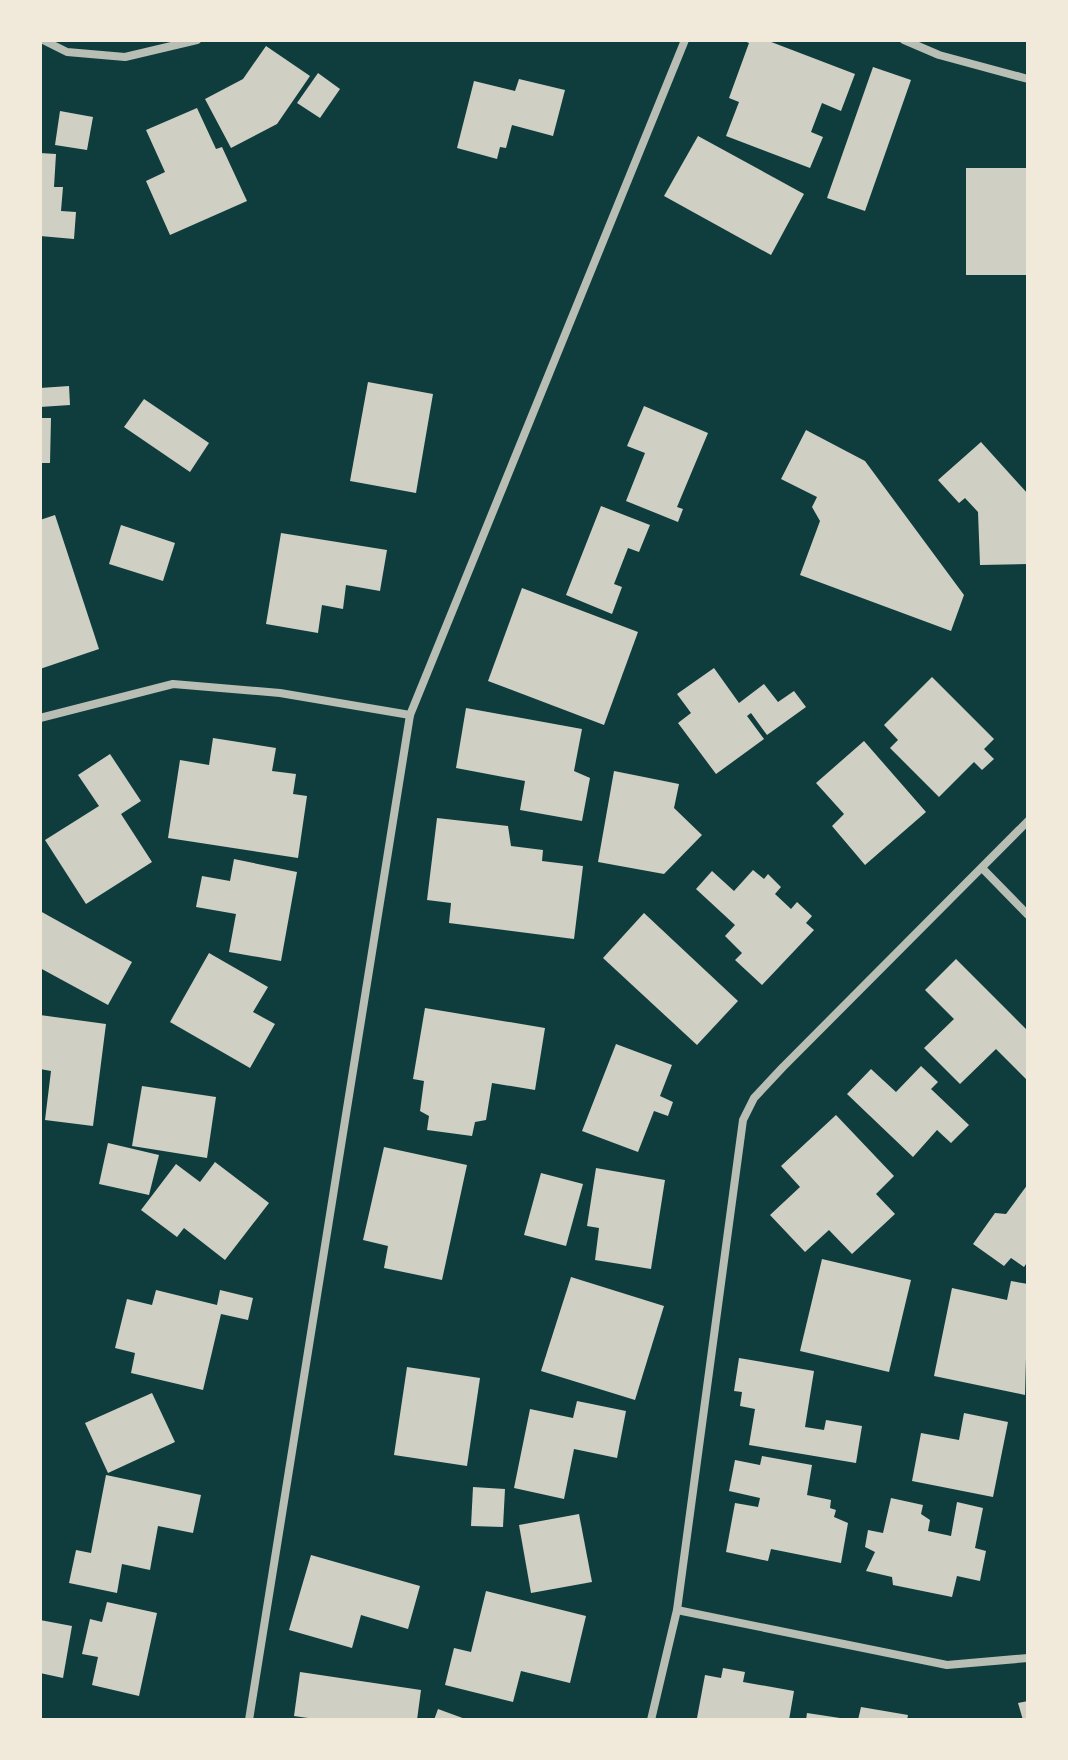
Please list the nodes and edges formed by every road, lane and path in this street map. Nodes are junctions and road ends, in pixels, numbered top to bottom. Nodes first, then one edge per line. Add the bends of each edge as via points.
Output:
1 (43, 40) edge
2 (197, 40) edge
3 (685, 40) edge
4 (904, 40) edge
5 (1028, 79) edge
6 (410, 715) junction
7 (40, 718) edge
8 (1028, 821) edge
9 (983, 869) junction
10 (1028, 915) edge
11 (677, 1610) junction
12 (1028, 1658) edge
13 (249, 1720) edge
14 (651, 1720) edge

1 - 2 street via 67,52 125,57
3 - 6 street
4 - 5 street
6 - 7 street via 280,693 173,684
6 - 13 street
8 - 9 street
9 - 10 street
9 - 11 street via 783,1067 754,1098 743,1120
11 - 12 street via 947,1665
11 - 14 street

